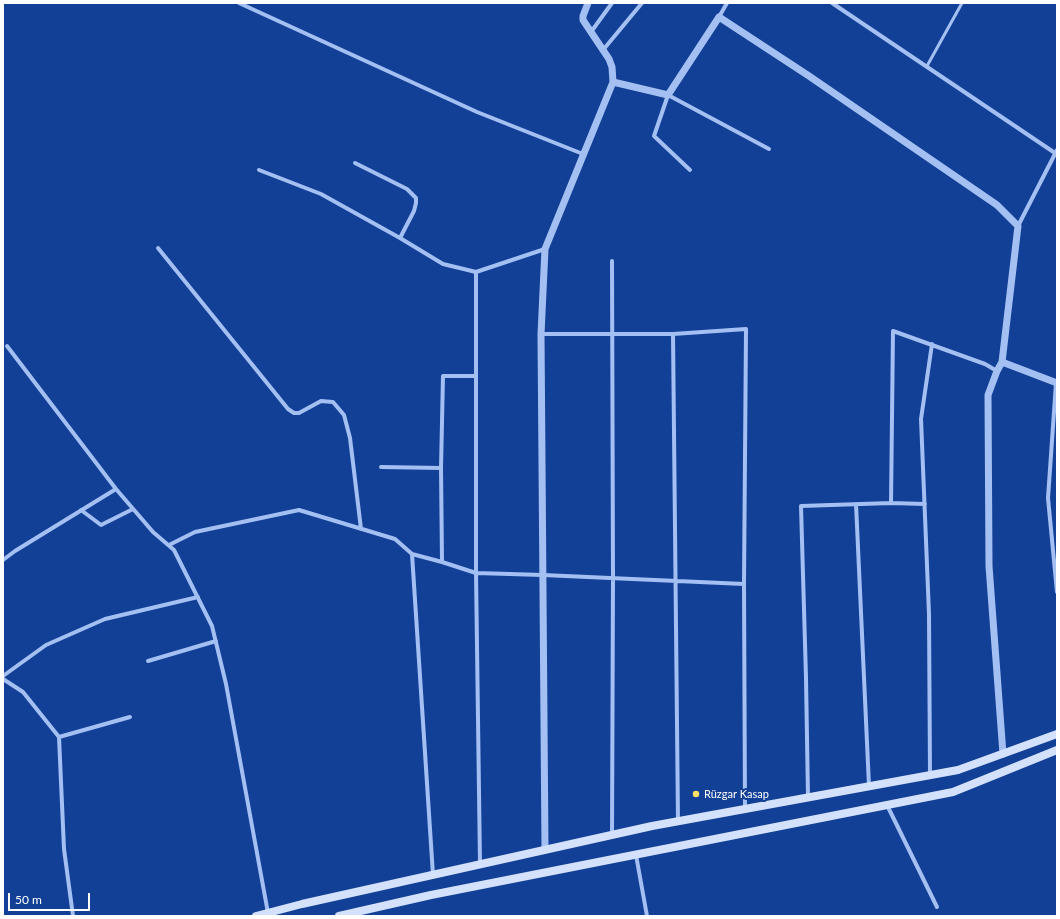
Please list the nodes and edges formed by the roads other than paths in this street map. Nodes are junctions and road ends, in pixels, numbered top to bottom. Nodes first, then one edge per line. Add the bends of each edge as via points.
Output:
1 (239, 3) edge
2 (588, 3) edge
3 (612, 3) edge
4 (642, 3) edge
5 (727, 3) edge
6 (832, 3) edge
7 (962, 3) edge
8 (719, 17) junction
9 (590, 32) junction
10 (603, 50) junction
11 (927, 66) junction
12 (613, 82) junction
13 (668, 95) junction
14 (769, 149) dead end
15 (1056, 151) edge
16 (583, 154) junction
17 (355, 163) dead end
18 (259, 170) dead end
19 (690, 170) dead end
20 (1018, 226) junction
21 (400, 238) junction
22 (158, 248) dead end
23 (545, 248) junction
24 (612, 261) dead end
25 (476, 272) junction
26 (611, 333) junction
27 (541, 334) junction
28 (673, 334) junction
29 (932, 344) junction
30 (7, 346) dead end
31 (1002, 362) junction
32 (997, 371) junction
33 (475, 376) junction
34 (1057, 383) edge
35 (1052, 439) junction
36 (1057, 444) edge
37 (381, 467) dead end
38 (441, 468) junction
39 (116, 489) junction
40 (891, 503) junction
41 (856, 504) junction
42 (925, 504) junction
43 (133, 509) junction
44 (81, 510) junction
45 (361, 529) junction
46 (169, 545) junction
47 (412, 554) junction
48 (3, 560) edge
49 (442, 562) junction
50 (1056, 564) edge
51 (476, 574) junction
52 (543, 575) junction
53 (613, 578) junction
54 (676, 581) junction
55 (744, 584) junction
56 (1057, 592) edge
57 (198, 597) junction
58 (216, 641) junction
59 (148, 661) dead end
60 (3, 676) edge
61 (3, 679) edge
62 (130, 717) dead end
63 (1057, 734) edge
64 (59, 737) junction
65 (1057, 750) edge
66 (1003, 754) junction
67 (930, 775) junction
68 (869, 786) junction
69 (808, 798) junction
70 (887, 805) junction
71 (745, 809) junction
72 (678, 821) junction
73 (612, 835) junction
74 (545, 850) junction
75 (636, 855) junction
76 (480, 864) junction
77 (433, 875) junction
78 (937, 907) dead end
79 (268, 914) edge
80 (73, 916) edge
81 (256, 916) edge
82 (339, 916) edge
83 (647, 916) edge

1 - 16 street via 478,112
2 - 9 street via 583,16
3 - 9 street
4 - 10 street
5 - 8 street
6 - 11 street
7 - 11 lane
8 - 13 street
8 - 20 street via 997,205
9 - 10 street
10 - 12 street via 612,67
11 - 15 street
12 - 13 street
12 - 16 street
13 - 14 street
13 - 19 street via 654,136
15 - 20 street
16 - 23 street
17 - 21 street via 407,189 416,198 414,211
18 - 21 street via 321,194
20 - 31 street
21 - 25 street via 443,264
22 - 45 street via 288,409 299,413 321,401 333,402 344,415 350,438
23 - 25 street
23 - 27 street
24 - 26 street
25 - 33 street
26 - 27 street
26 - 28 street
26 - 53 street
27 - 52 street
28 - 54 street
28 - 55 street via 746,329
29 - 32 street
29 - 40 street via 894,331
29 - 42 street via 921,418
30 - 39 street
31 - 32 street
31 - 34 street
32 - 66 street via 988,395 989,566
33 - 38 street via 443,376
33 - 51 street
34 - 35 street
35 - 36 street
35 - 50 street via 1048,498
37 - 38 street
38 - 49 street
39 - 43 street
39 - 44 street
40 - 41 street
40 - 42 street
41 - 68 street
41 - 69 street via 801,506
42 - 67 street
43 - 44 street via 101,524
43 - 46 street via 153,532
44 - 48 street
45 - 46 street via 299,510 195,532
45 - 47 street via 395,539
46 - 57 street
47 - 49 street
47 - 77 street
49 - 51 street
50 - 56 street
51 - 52 street
51 - 76 street
52 - 53 street
52 - 74 street
53 - 54 street
53 - 73 street
54 - 55 street
54 - 72 street
55 - 71 street
57 - 58 street
57 - 60 street via 105,619 46,645
58 - 59 street
58 - 79 street
61 - 64 street via 23,692
62 - 64 street
63 - 66 main road
64 - 80 street via 64,849
65 - 70 main road via 953,792
66 - 67 main road via 958,770
67 - 68 main road
68 - 69 main road
69 - 71 main road
70 - 75 main road
70 - 78 street
71 - 72 main road
72 - 73 main road
73 - 74 main road
74 - 76 main road
75 - 82 main road via 431,895
75 - 83 street
76 - 77 main road
77 - 79 main road
79 - 81 main road

